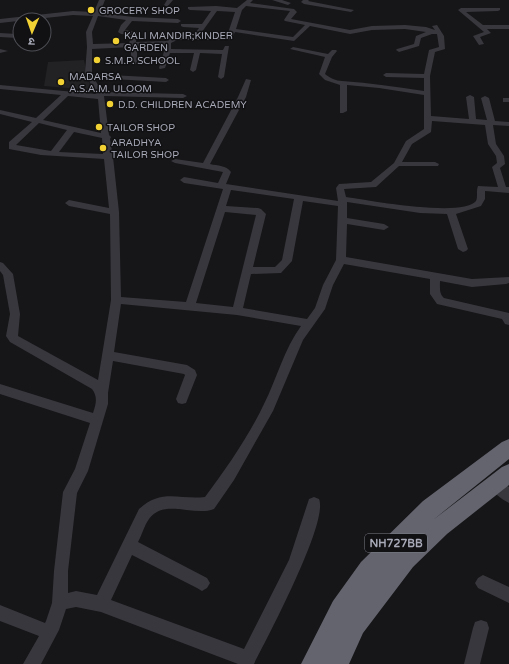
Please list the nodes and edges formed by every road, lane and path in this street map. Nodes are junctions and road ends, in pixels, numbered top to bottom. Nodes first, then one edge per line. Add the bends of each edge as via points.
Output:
1 (102, 0) edge
2 (275, 0) edge
3 (306, 0) edge
4 (334, 0) edge
5 (247, 3) edge
6 (288, 3) dead end
7 (329, 6) junction
8 (190, 8) dead end
9 (216, 8) junction
10 (37, 9) dead end
11 (498, 9) dead end
12 (351, 10) dead end
13 (36, 12) edge
14 (96, 14) junction
15 (52, 16) edge
16 (130, 19) junction
17 (12, 20) edge
18 (2, 21) edge
19 (308, 24) junction
20 (204, 26) junction
21 (482, 27) junction
22 (509, 27) edge
23 (433, 29) junction
24 (0, 31) edge
25 (230, 34) junction
26 (0, 35) edge
27 (12, 36) edge
28 (196, 38) junction
29 (481, 44) dead end
30 (133, 45) junction
31 (90, 47) junction
32 (169, 47) junction
33 (293, 49) dead end
34 (399, 50) dead end
35 (197, 52) junction
36 (225, 52) junction
37 (134, 63) dead end
38 (162, 68) dead end
39 (193, 70) dead end
40 (386, 75) dead end
41 (89, 76) junction
42 (427, 76) junction
43 (221, 77) dead end
44 (166, 80) dead end
45 (248, 80) dead end
46 (343, 84) junction
47 (0, 87) edge
48 (66, 94) junction
49 (428, 94) junction
50 (100, 95) junction
51 (183, 96) dead end
52 (470, 97) dead end
53 (485, 98) dead end
54 (342, 111) dead end
55 (0, 112) edge
56 (428, 118) junction
57 (38, 121) junction
58 (473, 122) junction
59 (491, 123) junction
60 (509, 124) edge
61 (72, 129) junction
62 (106, 137) junction
63 (53, 154) junction
64 (109, 157) junction
65 (175, 161) dead end
66 (397, 164) junction
67 (435, 164) dead end
68 (205, 166) junction
69 (184, 180) dead end
70 (224, 186) junction
71 (506, 190) edge
72 (299, 198) junction
73 (342, 201) junction
74 (69, 203) dead end
75 (221, 209) junction
76 (451, 211) junction
77 (114, 212) junction
78 (343, 220) junction
79 (384, 227) dead end
80 (463, 249) dead end
81 (341, 260) junction
82 (0, 264) edge
83 (247, 270) junction
84 (435, 277) junction
85 (506, 280) dead end
86 (116, 300) junction
87 (190, 306) junction
88 (237, 311) junction
89 (509, 321) edge
90 (308, 323) junction
91 (107, 355) junction
92 (0, 389) edge
93 (102, 393) junction
94 (182, 399) dead end
95 (97, 420) junction
96 (509, 448) edge
97 (504, 484) edge
98 (314, 504) dead end
99 (129, 544) junction
100 (202, 582) dead end
101 (373, 583) junction
102 (483, 583) dead end
103 (509, 595) edge
104 (60, 603) junction
105 (101, 604) junction
106 (0, 613) edge
107 (481, 628) dead end
108 (49, 632) junction
109 (247, 662) edge
110 (31, 664) edge
111 (313, 664) edge
112 (336, 664) edge
113 (472, 664) edge

1 - 14 street
2 - 6 street
3 - 7 street via 304,2
4 - 7 street
5 - 9 street
5 - 19 street via 292,10 294,12 286,20
5 - 25 street
7 - 12 street
8 - 9 street
9 - 20 street
10 - 13 street
11 - 21 street via 461,9
14 - 15 street
14 - 16 street
14 - 31 street via 88,34
16 - 20 street
16 - 30 street via 121,32 135,33
17 - 18 street
18 - 24 street via 4,28
19 - 23 street via 350,32 372,28
19 - 25 street via 294,39
20 - 28 street
21 - 22 street
21 - 29 street via 488,34 476,36
23 - 34 street via 418,37 418,44 415,46
23 - 42 street via 439,32 442,49 432,50
25 - 28 street
25 - 36 street
26 - 27 street
28 - 32 street via 176,38
30 - 31 street
30 - 32 street
30 - 37 street
31 - 41 street via 87,67
32 - 35 street
32 - 38 street
33 - 46 street via 332,54 322,74 327,79
35 - 36 street
35 - 39 street
36 - 43 street
40 - 42 street
41 - 44 street
41 - 50 street
42 - 49 street
45 - 68 street via 242,97
46 - 49 street via 379,83
46 - 54 street
47 - 48 street
48 - 50 street
48 - 57 street
49 - 56 street
50 - 51 street
50 - 62 street
52 - 58 street
53 - 59 street
55 - 57 street
56 - 58 street
56 - 66 street via 428,130 409,143
57 - 61 street
57 - 63 street via 12,146
58 - 59 street
59 - 60 street
59 - 71 street via 492,145 500,156 501,164 496,167
61 - 62 street
61 - 63 street
62 - 64 street
63 - 64 street
64 - 77 street
65 - 68 street
66 - 67 street
66 - 73 street via 373,185 342,186
68 - 70 street via 226,170
69 - 70 street
70 - 72 street
70 - 75 street
71 - 76 street via 481,188 481,199 478,204
72 - 73 street
72 - 83 street via 287,261 277,271
73 - 76 street
73 - 78 street
74 - 77 street
75 - 83 street via 260,212
75 - 87 street
76 - 80 street
77 - 86 street
78 - 79 street
78 - 81 street
81 - 84 street
81 - 90 street via 328,285 320,309
82 - 93 street via 8,274 15,314 12,336 14,339 96,385
83 - 88 street
84 - 85 street via 472,283
84 - 89 street via 437,299 506,316
86 - 87 street
86 - 91 street
87 - 88 street
88 - 90 street
90 - 99 street via 298,338 269,407 212,501 206,505 174,502 150,507
91 - 93 street
91 - 94 street via 187,370 191,375
92 - 95 street
93 - 95 street via 102,404
95 - 104 street via 81,471 70,492
96 - 101 highway, NH727BB via 430,508
97 - 101 highway, NH727BB via 440,527 405,559
98 - 109 street via 310,522 288,577
99 - 100 street
99 - 105 street
101 - 111 highway, NH727BB via 341,609
101 - 112 highway, NH727BB
102 - 103 street
104 - 105 street via 76,599
104 - 108 street
105 - 109 street
106 - 108 street
107 - 113 street
108 - 110 street

